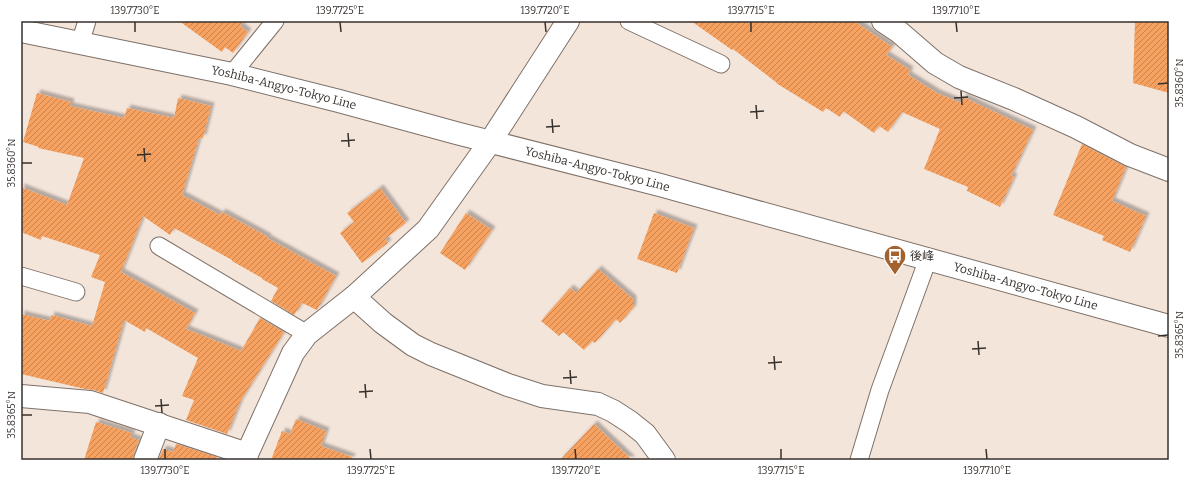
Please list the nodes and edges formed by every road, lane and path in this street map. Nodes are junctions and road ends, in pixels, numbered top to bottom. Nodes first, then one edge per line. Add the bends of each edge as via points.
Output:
1 (87, 21) edge
2 (275, 21) edge
3 (568, 21) edge
4 (629, 21) edge
5 (883, 21) edge
6 (21, 31) edge
7 (80, 43) junction
8 (721, 64) dead end
9 (232, 74) junction
10 (490, 142) junction
11 (1169, 170) edge
12 (159, 246) dead end
13 (928, 259) junction
14 (21, 276) edge
15 (76, 292) dead end
16 (354, 297) junction
17 (1169, 326) edge
18 (307, 334) junction
19 (21, 396) edge
20 (159, 424) junction
21 (246, 457) edge
22 (145, 460) edge
23 (664, 460) edge
24 (859, 460) edge

1 - 7 lane
2 - 9 lane
3 - 10 street
4 - 8 lane
5 - 11 street via 935,63 959,77 1014,99 1130,155
6 - 7 street, Yoshiba-Angyo-Tokyo Line
7 - 9 street, Yoshiba-Angyo-Tokyo Line
9 - 10 street, Yoshiba-Angyo-Tokyo Line
10 - 13 street, Yoshiba-Angyo-Tokyo Line via 660,185
10 - 16 street via 428,229
12 - 18 lane
13 - 17 street, Yoshiba-Angyo-Tokyo Line
13 - 24 lane via 880,390
14 - 15 lane
16 - 18 street
16 - 23 street via 413,345 432,354 508,386 542,396 598,404 613,411 645,434
18 - 21 street via 293,353
19 - 20 street via 90,402
20 - 21 street
20 - 22 street

